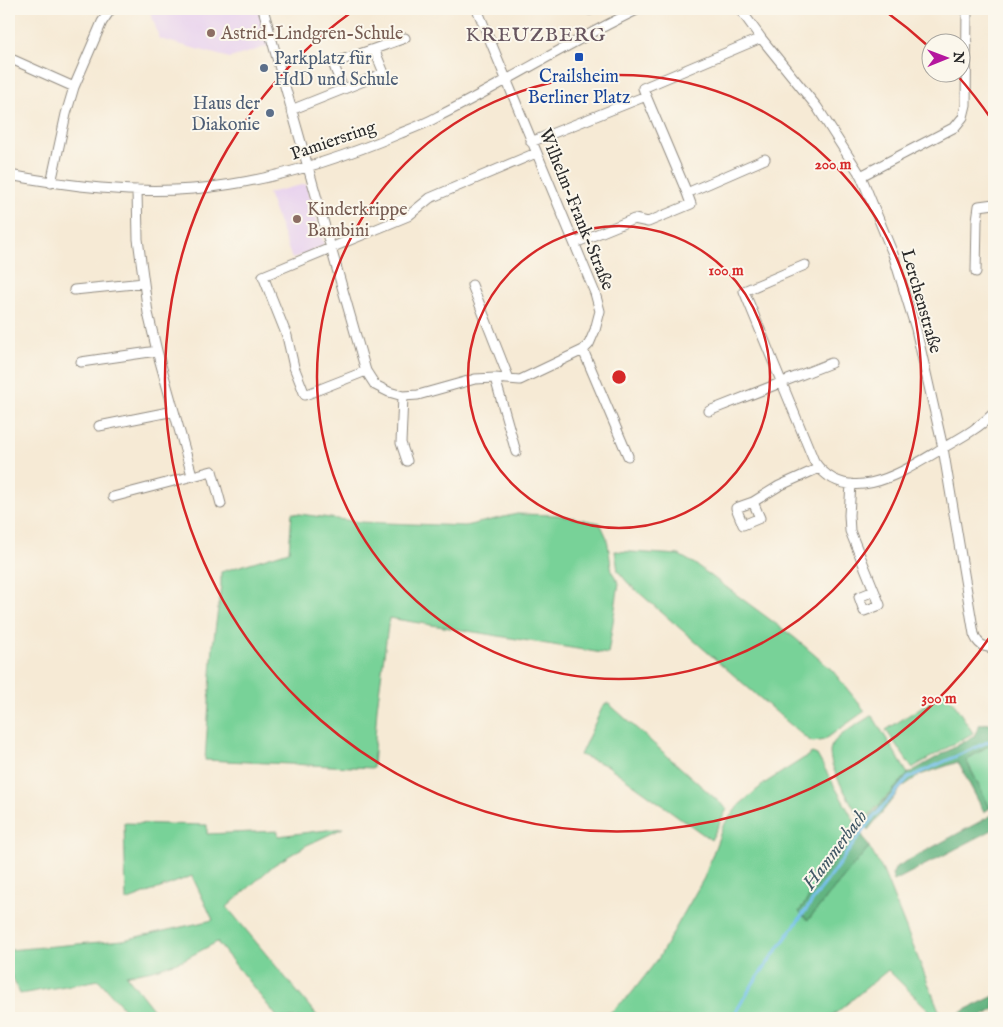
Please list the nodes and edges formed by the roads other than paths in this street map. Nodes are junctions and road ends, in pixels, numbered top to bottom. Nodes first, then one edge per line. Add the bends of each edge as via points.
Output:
1 (111, 9) edge
2 (263, 9) edge
3 (477, 9) edge
4 (639, 9) edge
5 (740, 9) edge
6 (967, 9) edge
7 (405, 38) dead end
8 (761, 38) junction
9 (374, 48) junction
10 (9, 58) edge
11 (506, 79) junction
12 (74, 87) junction
13 (343, 89) junction
14 (646, 96) junction
15 (291, 110) junction
16 (532, 142) junction
17 (536, 153) junction
18 (765, 159) dead end
19 (307, 168) junction
20 (9, 175) edge
21 (861, 176) junction
22 (51, 183) junction
23 (137, 190) junction
24 (686, 193) junction
25 (994, 204) edge
26 (575, 243) junction
27 (332, 248) junction
28 (806, 265) dead end
29 (976, 272) dead end
30 (144, 283) junction
31 (472, 285) dead end
32 (74, 290) dead end
33 (583, 350) junction
34 (157, 351) junction
35 (81, 362) dead end
36 (831, 364) dead end
37 (366, 371) junction
38 (495, 378) junction
39 (509, 379) junction
40 (782, 383) junction
41 (403, 396) junction
42 (174, 411) junction
43 (709, 411) dead end
44 (994, 414) edge
45 (99, 426) dead end
46 (943, 448) junction
47 (516, 452) dead end
48 (628, 456) dead end
49 (407, 461) dead end
50 (819, 468) junction
51 (192, 475) junction
52 (851, 484) junction
53 (113, 497) dead end
54 (753, 502) dead end
55 (220, 504) dead end
56 (874, 592) dead end
57 (994, 648) edge

1 - 12 street via 102,22
2 - 15 street
3 - 11 street, Wilhelm-Frank-Straße
4 - 11 street, Pamiersring
5 - 8 street, Lerchenstraße
6 - 21 street via 966,105 963,117 955,127
7 - 9 street
8 - 14 street via 643,88
8 - 21 street, Lerchenstraße via 817,107
9 - 13 street via 384,73
9 - 13 street via 333,63
10 - 12 street
11 - 16 street, Wilhelm-Frank-Straße
11 - 19 street, Pamiersring via 438,117
12 - 22 street
13 - 15 street
14 - 16 street
14 - 24 street
15 - 19 street
16 - 17 street, Wilhelm-Frank-Straße
17 - 26 street, Wilhelm-Frank-Straße
17 - 27 street via 430,198 408,216
18 - 24 street
19 - 23 street, Pamiersring via 193,189
19 - 27 street
20 - 22 street, Pamiersring
21 - 46 street, Lerchenstraße via 894,254 916,329
22 - 23 street, Pamiersring
23 - 30 street via 138,239
24 - 26 street via 691,204 648,222 634,219
25 - 29 street via 979,206
26 - 33 street, Wilhelm-Frank-Straße via 600,311 595,330
27 - 37 street
27 - 37 street via 263,276 287,336 305,395
28 - 40 street via 744,291
30 - 32 street
30 - 34 street
31 - 39 street
33 - 39 street via 520,380
33 - 48 street
34 - 35 street
34 - 42 street
36 - 40 street
37 - 41 street via 375,385
38 - 39 street
38 - 41 street via 475,379
38 - 47 street
40 - 43 street
40 - 50 street
41 - 49 street via 400,443
42 - 45 street
42 - 51 street
44 - 46 street via 963,438
46 - 52 street via 888,478
46 - 57 street, Lerchenstraße via 974,634 981,645
50 - 52 street
50 - 54 street
51 - 53 street
51 - 55 street via 212,471
52 - 56 street via 850,531

